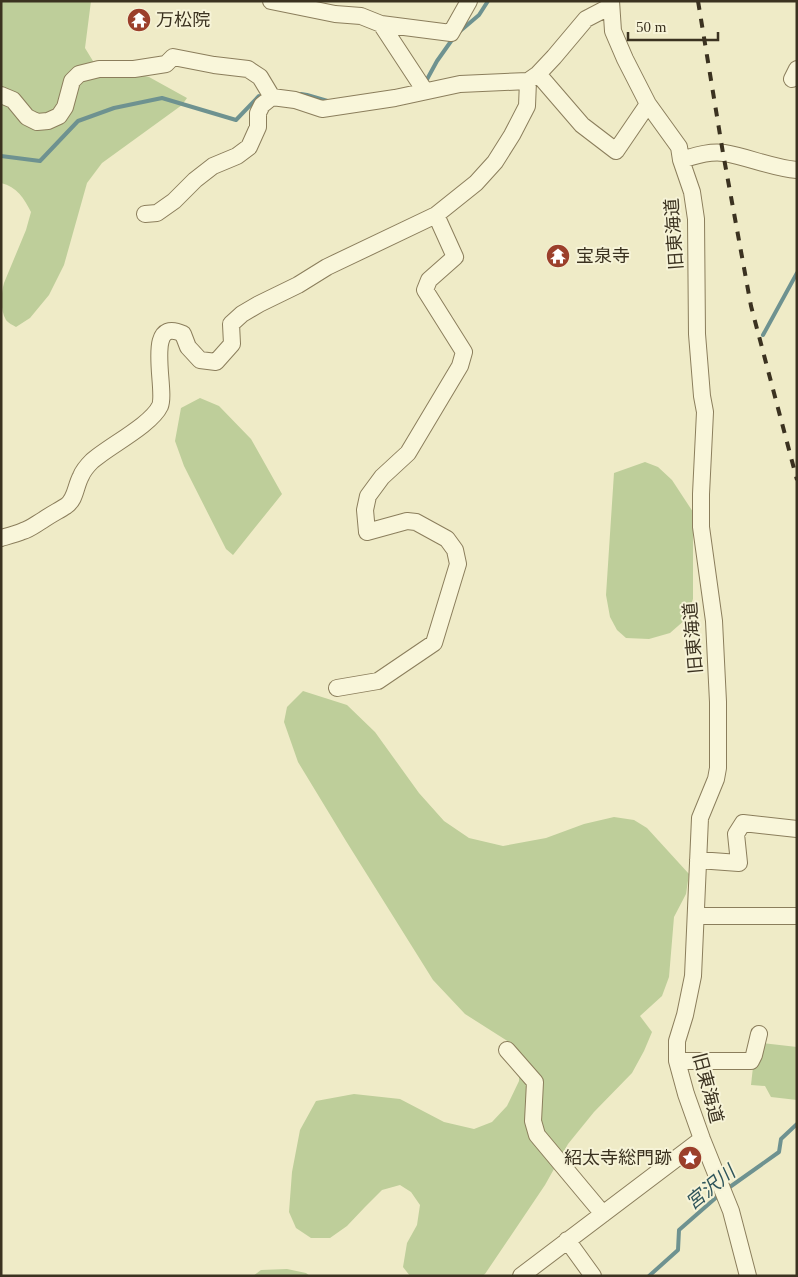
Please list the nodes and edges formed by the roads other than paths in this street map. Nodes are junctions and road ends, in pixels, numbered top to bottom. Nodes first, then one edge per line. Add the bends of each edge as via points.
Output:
1 (271, 1) edge
2 (469, 1) edge
3 (610, 4) edge
4 (381, 24) junction
5 (533, 77) junction
6 (425, 91) junction
7 (1, 96) edge
8 (272, 97) junction
9 (648, 104) junction
10 (681, 160) junction
11 (797, 170) edge
12 (145, 214) dead end
13 (436, 215) junction
14 (1, 538) edge
15 (337, 688) dead end
16 (797, 829) edge
17 (698, 860) junction
18 (696, 916) junction
19 (797, 916) edge
20 (759, 1034) dead end
21 (507, 1050) dead end
22 (678, 1061) junction
23 (702, 1139) junction
24 (603, 1214) junction
25 (568, 1240) junction
26 (521, 1276) edge
27 (593, 1276) edge
28 (748, 1276) edge

1 - 4 street via 361,16
2 - 4 street via 451,33
3 - 5 street via 586,19
3 - 9 street, 旧東海道 via 613,30 624,59
4 - 6 street
5 - 6 street
5 - 9 street via 582,125 616,151
5 - 13 street via 527,106 495,162 476,184
6 - 8 street via 322,109
7 - 8 street via 13,100 27,117 37,122 48,121 59,116 65,107 72,81 79,74 99,69 134,69 166,64 173,57 248,68 260,77
8 - 12 street via 262,104 258,127 249,147 213,166 157,213
9 - 10 street, 旧東海道 via 679,147
10 - 11 street via 723,153
10 - 17 street, 旧東海道 via 692,192 696,219 697,334 705,412 701,528 714,621 718,702 718,768 700,818
13 - 14 street via 327,267 242,314 232,324 232,344 216,362 200,360 188,347 183,334 168,331 160,344 162,396 153,416 91,462 68,505 22,532
13 - 15 street via 455,257 429,280 425,290 464,352 460,366 408,453 382,477 368,496 365,510 367,532 407,521 416,522 448,539 458,564 434,643 378,681
16 - 17 street via 743,823 736,834 739,863
17 - 18 street, 旧東海道
18 - 19 street
18 - 22 street, 旧東海道 via 693,976 677,1041
20 - 22 street via 751,1061
21 - 24 street via 535,1082 533,1121 537,1134
22 - 23 street, 旧東海道
23 - 24 street
23 - 28 street, 旧東海道 via 731,1211
24 - 25 street
25 - 26 street
25 - 27 street

